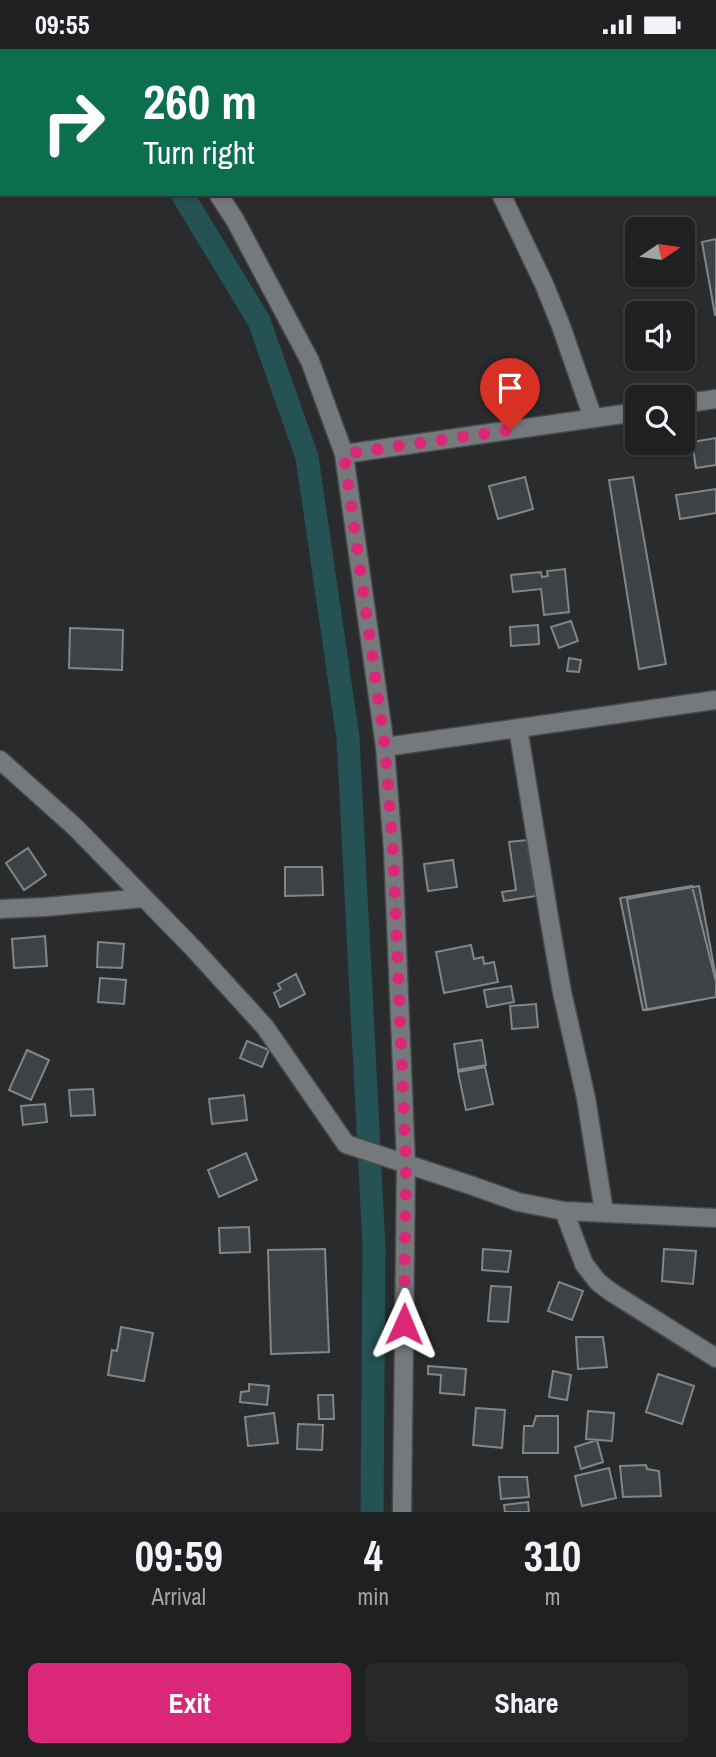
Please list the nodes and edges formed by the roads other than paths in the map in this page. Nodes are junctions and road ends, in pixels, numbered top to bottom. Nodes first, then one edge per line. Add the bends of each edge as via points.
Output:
1 (219, 196) edge
2 (502, 196) edge
3 (716, 399) edge
4 (695, 402) edge
5 (625, 414) edge
6 (593, 418) junction
7 (344, 454) junction
8 (716, 700) edge
9 (518, 729) junction
10 (385, 747) junction
11 (0, 760) edge
12 (144, 898) junction
13 (0, 909) edge
14 (405, 1163) junction
15 (565, 1211) junction
16 (604, 1212) junction
17 (716, 1218) edge
18 (716, 1358) edge
19 (402, 1512) edge

1 - 7 street via 310,361
2 - 6 street via 544,284
3 - 4 street
5 - 6 street
6 - 7 street
7 - 10 street
8 - 9 street
9 - 10 street
9 - 16 street
10 - 14 street
11 - 12 street via 75,827
12 - 13 street
12 - 14 street via 265,1027 346,1144
14 - 15 street via 518,1202
14 - 19 street
15 - 16 street
15 - 18 street via 584,1264 598,1282
16 - 17 street

